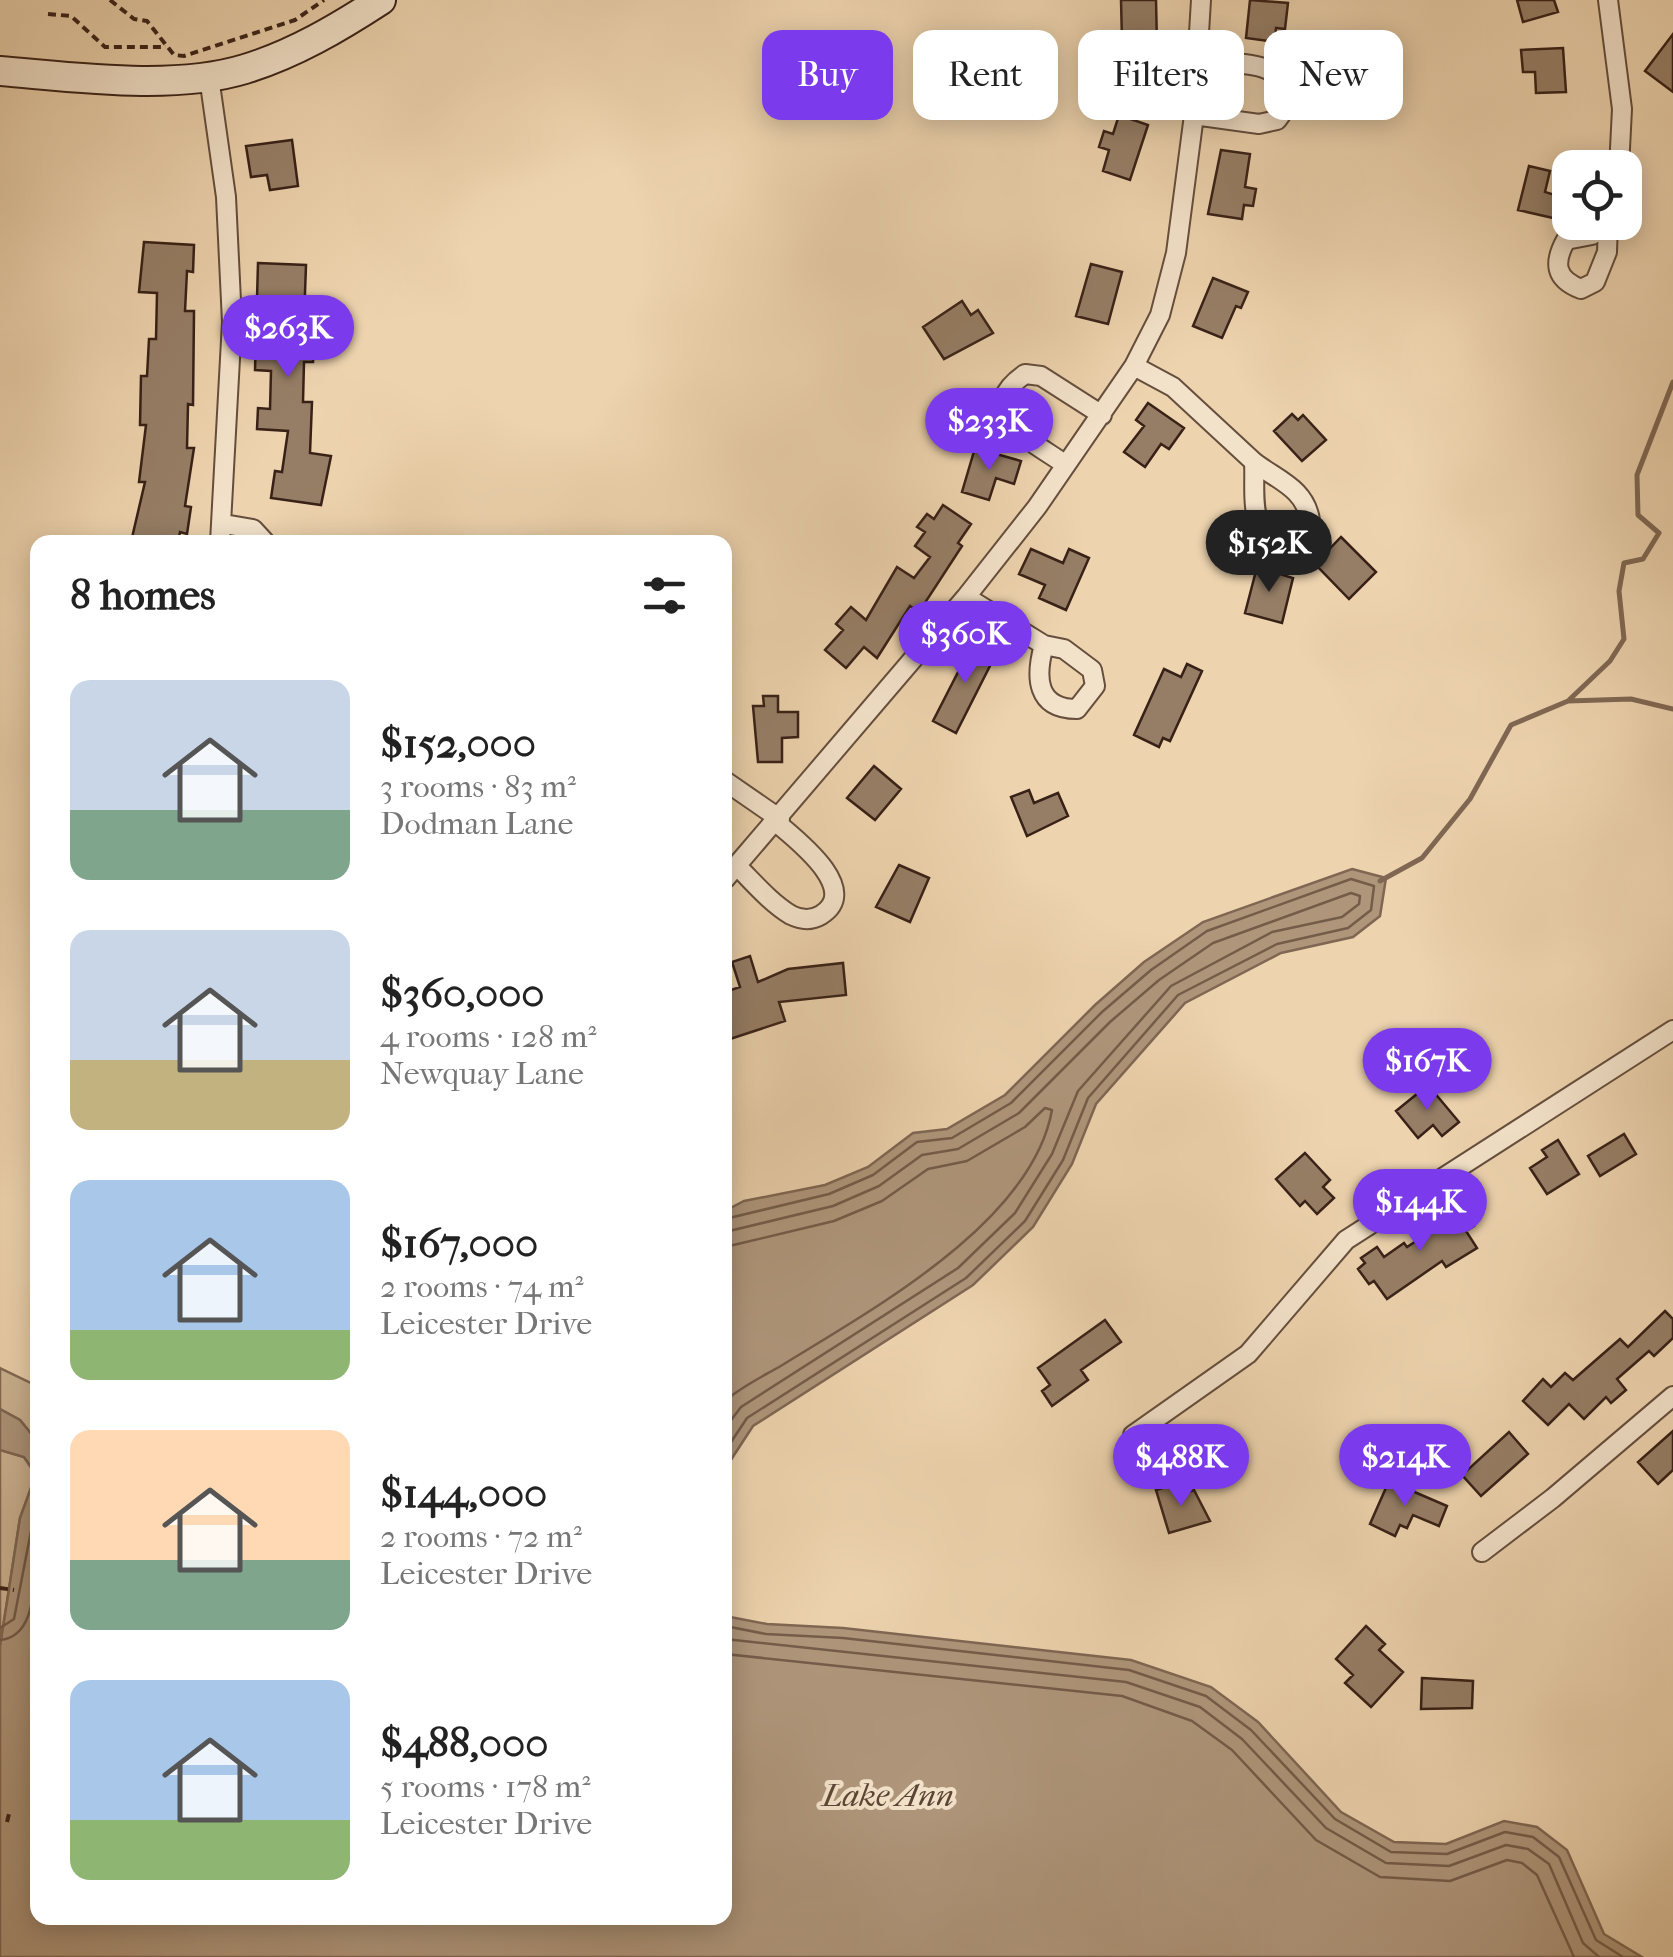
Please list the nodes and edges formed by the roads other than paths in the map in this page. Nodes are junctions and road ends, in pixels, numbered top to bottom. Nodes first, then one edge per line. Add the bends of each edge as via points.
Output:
1 (381, 0) edge
2 (1201, 0) edge
3 (1608, 0) edge
4 (1199, 30) edge
5 (1244, 68) edge
6 (0, 71) edge
7 (209, 77) junction
8 (1193, 120) edge
9 (1230, 120) edge
10 (1619, 150) edge
11 (1134, 366) junction
12 (1102, 415) junction
13 (1254, 462) dead end
14 (1066, 465) junction
15 (222, 533) edge
16 (258, 535) edge
17 (966, 597) junction
18 (1044, 645) dead end
19 (732, 787) edge
20 (779, 821) junction
21 (732, 868) edge
22 (732, 870) edge
23 (1673, 1030) edge
24 (1673, 1396) edge
25 (1132, 1435) dead end
26 (1482, 1552) dead end

1 - 7 main road via 329,34
2 - 4 street
3 - 10 street via 1620,81
5 - 9 street via 1275,71 1289,81 1293,98 1277,120
6 - 7 main road
7 - 15 street via 226,197 232,322
8 - 11 street via 1176,252 1160,315
11 - 12 street
11 - 13 street via 1173,387
12 - 14 street
12 - 14 street via 1040,376 1025,374 1010,384 1003,398 1012,428
14 - 17 street
15 - 16 street via 252,529
17 - 18 street
17 - 20 street
19 - 20 street
20 - 21 street
20 - 22 street via 831,878 834,896 826,912 812,920 794,917
23 - 25 street via 1346,1240 1248,1354
24 - 26 street

